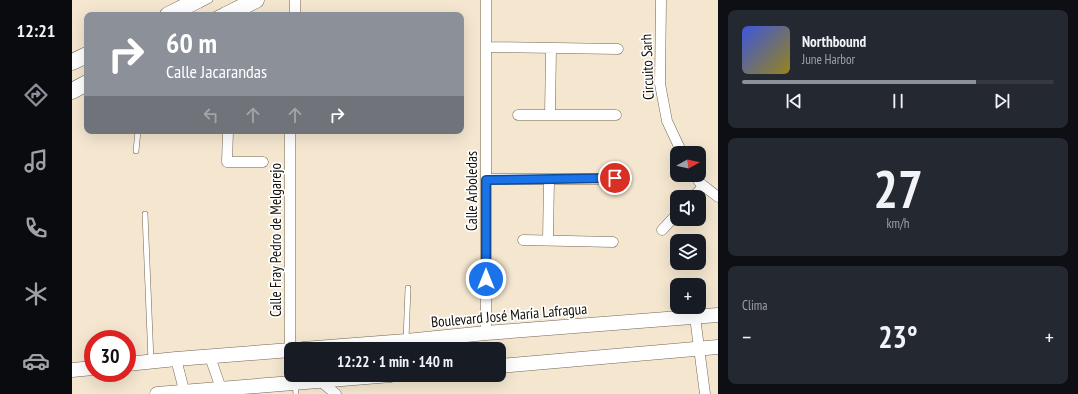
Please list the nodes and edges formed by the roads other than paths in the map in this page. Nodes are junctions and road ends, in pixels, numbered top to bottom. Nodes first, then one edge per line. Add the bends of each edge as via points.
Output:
1 (210, 0) edge
2 (245, 0) edge
3 (256, 0) edge
4 (295, 0) edge
5 (486, 0) edge
6 (661, 0) edge
7 (187, 5) edge
8 (174, 12) edge
9 (220, 12) edge
10 (232, 12) edge
11 (294, 12) edge
12 (486, 47) junction
13 (552, 48) junction
14 (618, 49) dead end
15 (84, 56) edge
16 (72, 62) edge
17 (84, 85) edge
18 (72, 91) edge
19 (518, 115) dead end
20 (550, 115) junction
21 (616, 115) dead end
22 (138, 134) edge
23 (228, 134) edge
24 (290, 134) edge
25 (679, 146) edge
26 (136, 151) dead end
27 (263, 162) dead end
28 (615, 178) dead end
29 (549, 179) junction
30 (486, 180) junction
31 (699, 182) edge
32 (704, 186) junction
33 (700, 190) edge
34 (718, 197) edge
35 (145, 214) dead end
36 (670, 221) edge
37 (662, 230) dead end
38 (523, 240) dead end
39 (548, 240) junction
40 (613, 242) dead end
41 (408, 288) dead end
42 (718, 315) edge
43 (695, 317) junction
44 (486, 333) junction
45 (406, 341) junction
46 (295, 342) edge
47 (394, 342) edge
48 (718, 347) edge
49 (699, 348) junction
50 (284, 351) edge
51 (210, 357) junction
52 (176, 359) junction
53 (151, 362) junction
54 (136, 363) edge
55 (506, 365) edge
56 (84, 369) edge
57 (72, 370) edge
58 (317, 382) edge
59 (321, 382) edge
60 (295, 389) edge
61 (222, 391) edge
62 (185, 393) edge
63 (157, 394) edge
64 (336, 394) edge
65 (706, 394) edge

1 - 7 lane
2 - 9 lane
3 - 10 main road
4 - 11 street
5 - 12 street, Calle Arboledas
6 - 25 street, Circuito Sarh via 660,84 667,122
7 - 8 main road
12 - 13 street
12 - 30 street, Calle Arboledas
13 - 14 street
13 - 20 street
15 - 16 main road
17 - 18 main road
19 - 20 street
20 - 21 street
22 - 26 lane
23 - 27 street via 227,162
24 - 46 street, Calle Fray Pedro de Melgarejo
28 - 29 street
29 - 30 street
29 - 39 street
30 - 44 street, Calle Arboledas
31 - 32 street
32 - 33 street
32 - 34 street
35 - 53 lane
36 - 37 street
38 - 39 street
39 - 40 street
41 - 45 lane
42 - 43 main road, Boulevard José María Lafragua
43 - 44 main road, Boulevard José María Lafragua
43 - 49 street
44 - 45 main road, Boulevard José María Lafragua
45 - 47 main road, Boulevard José María Lafragua
48 - 49 main road
49 - 55 main road
49 - 65 street
50 - 51 main road, Boulevard José María Lafragua
51 - 52 main road, Boulevard José María Lafragua
51 - 61 street
52 - 53 main road, Boulevard José María Lafragua
52 - 62 street
53 - 54 main road, Boulevard José María Lafragua
56 - 57 main road
58 - 60 main road
59 - 64 street
60 - 61 main road
61 - 62 main road
62 - 63 main road

